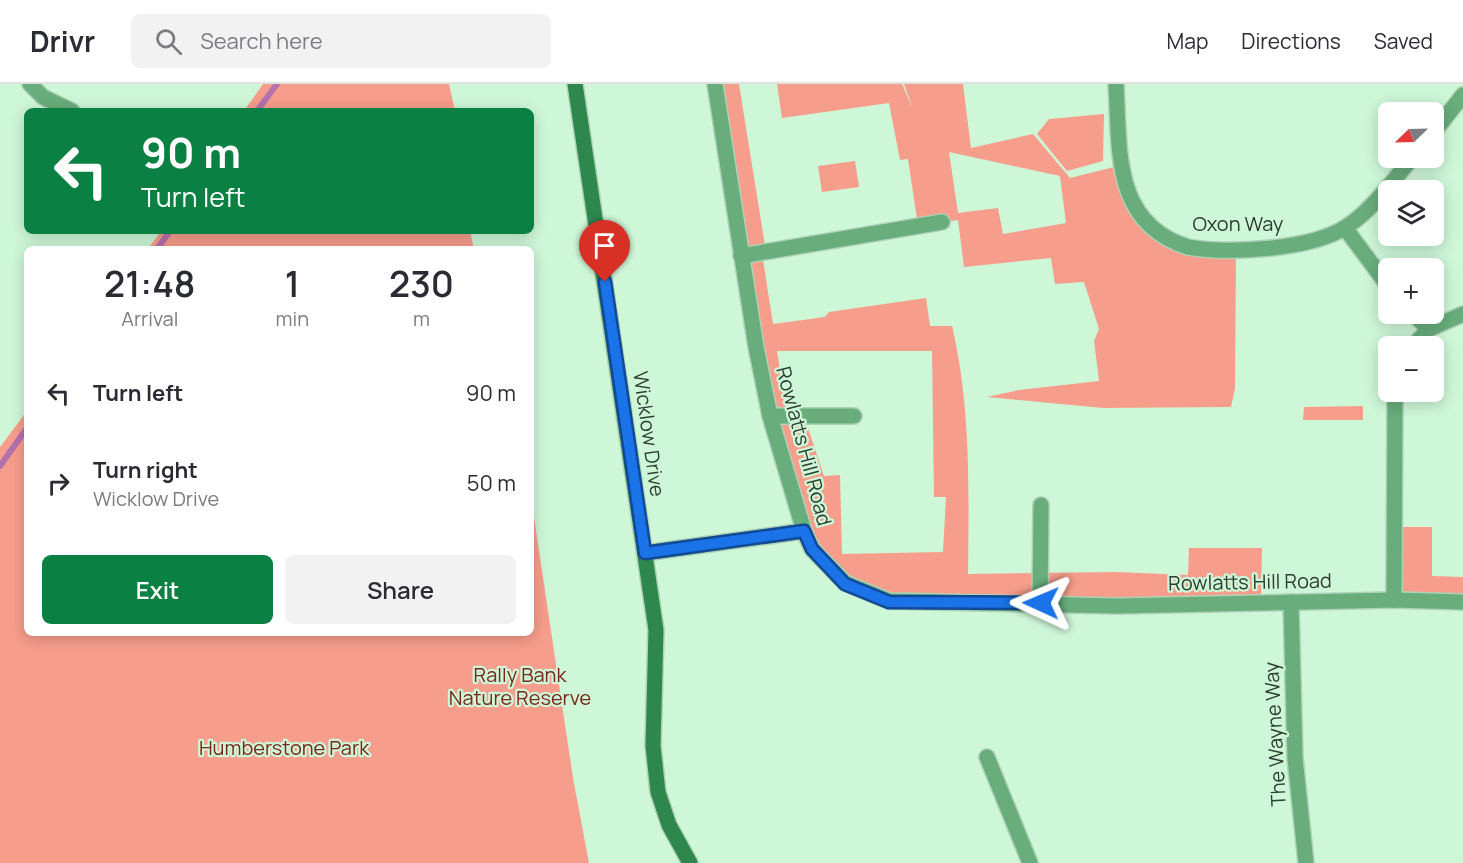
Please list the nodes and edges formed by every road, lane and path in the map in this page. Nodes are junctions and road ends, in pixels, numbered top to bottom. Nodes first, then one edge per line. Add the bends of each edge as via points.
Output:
1 (30, 84) edge
2 (575, 84) edge
3 (715, 84) edge
4 (1116, 84) edge
5 (1463, 95) edge
6 (60, 108) edge
7 (1444, 119) edge
8 (1403, 168) edge
9 (942, 222) dead end
10 (1345, 228) junction
11 (741, 256) junction
12 (1378, 272) edge
13 (1463, 314) edge
14 (1424, 324) edge
15 (1429, 329) junction
16 (1422, 336) edge
17 (1395, 402) edge
18 (770, 416) junction
19 (854, 416) dead end
20 (1041, 505) dead end
21 (804, 531) junction
22 (645, 553) junction
23 (1394, 600) junction
24 (1291, 602) junction
25 (1463, 602) edge
26 (1041, 603) junction
27 (987, 757) dead end
28 (690, 863) edge
29 (1030, 863) edge
30 (1306, 863) edge

1 - 6 street
2 - 22 street, Wicklow Drive
3 - 11 street, Rowlatts Hill Road
4 - 10 street, Oxon Way via 1126,188 1143,219 1163,236 1198,248 1279,247 1314,241
5 - 7 street
8 - 10 street, Oxon Way via 1369,208
9 - 11 street
10 - 12 street
11 - 18 street, Rowlatts Hill Road
13 - 15 street
14 - 15 street
15 - 16 street
17 - 23 street
18 - 19 street
18 - 21 street, Rowlatts Hill Road
20 - 26 street
21 - 22 street
21 - 26 street, Rowlatts Hill Road via 812,549 845,584 889,602
22 - 28 street, Wicklow Drive via 656,630 652,746 658,792 669,825
23 - 24 street, Rowlatts Hill Road
23 - 25 street, Rowlatts Hill Road
24 - 26 street, Rowlatts Hill Road via 1117,606
24 - 30 street, The Wayne Way via 1295,758
27 - 29 street

